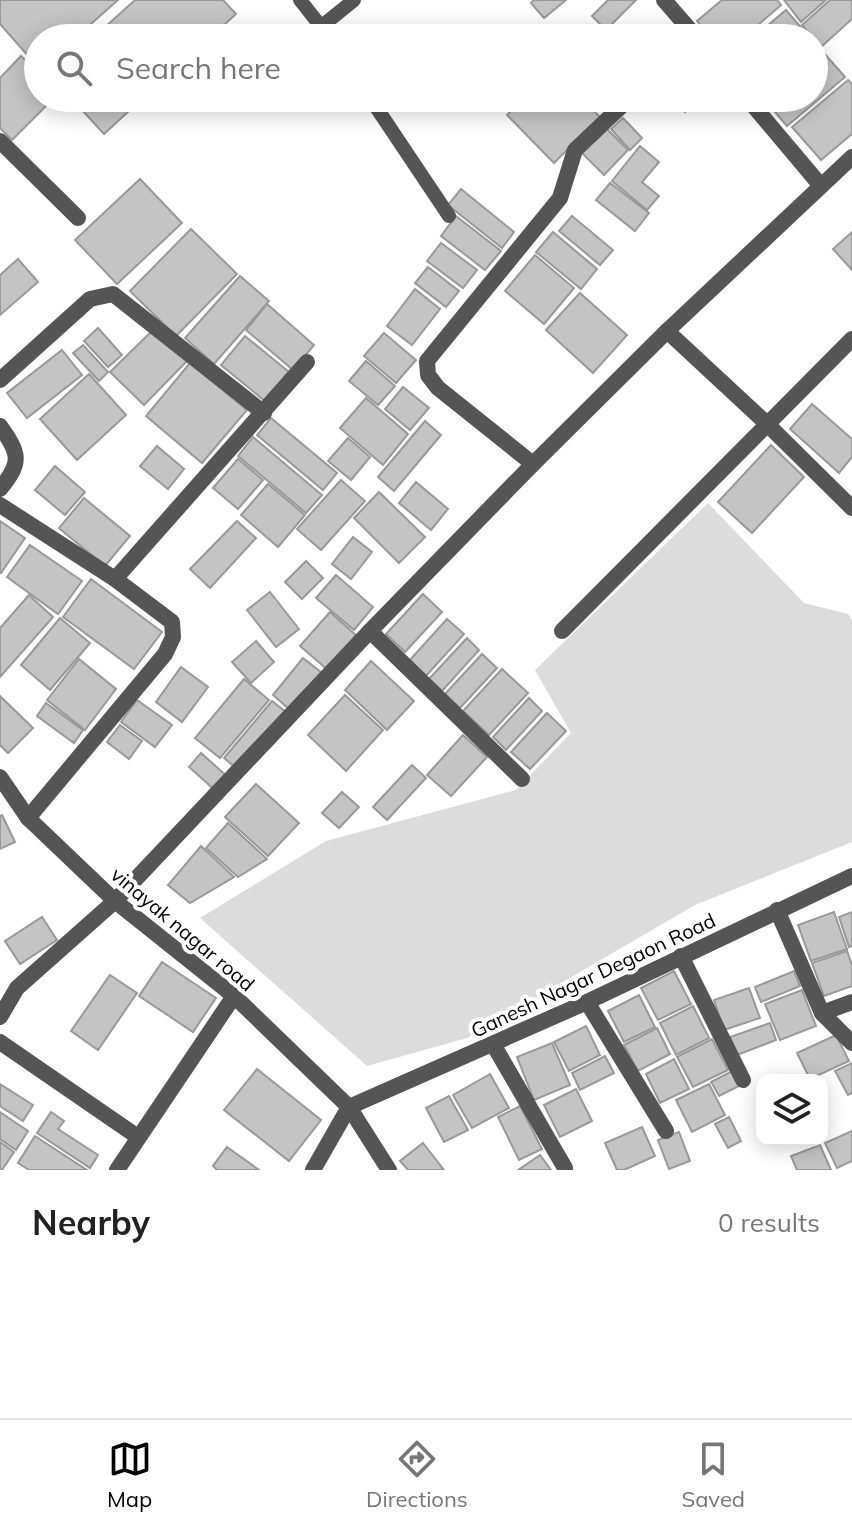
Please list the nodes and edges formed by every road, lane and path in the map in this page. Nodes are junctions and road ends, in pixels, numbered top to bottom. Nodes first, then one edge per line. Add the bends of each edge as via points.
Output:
1 (300, 0) edge
2 (354, 0) edge
3 (664, 0) edge
4 (320, 24) edge
5 (333, 24) edge
6 (684, 24) edge
7 (379, 112) edge
8 (615, 112) edge
9 (759, 112) edge
10 (0, 141) edge
11 (852, 157) edge
12 (821, 186) junction
13 (449, 216) dead end
14 (78, 218) dead end
15 (667, 331) junction
16 (852, 339) edge
17 (307, 362) dead end
18 (0, 380) edge
19 (264, 413) junction
20 (766, 423) junction
21 (0, 426) edge
22 (533, 464) junction
23 (0, 489) edge
24 (0, 505) edge
25 (852, 508) edge
26 (115, 579) junction
27 (370, 631) junction
28 (562, 631) dead end
29 (0, 777) edge
30 (522, 779) dead end
31 (28, 818) junction
32 (852, 876) edge
33 (115, 901) junction
34 (777, 910) junction
35 (681, 956) junction
36 (234, 996) junction
37 (587, 1002) junction
38 (852, 1002) edge
39 (822, 1013) junction
40 (0, 1017) edge
41 (0, 1042) edge
42 (852, 1043) edge
43 (493, 1044) junction
44 (743, 1080) dead end
45 (349, 1107) junction
46 (666, 1131) dead end
47 (138, 1137) junction
48 (565, 1168) dead end
49 (117, 1170) edge
50 (313, 1170) edge
51 (389, 1170) edge

1 - 4 lane
2 - 5 lane
3 - 6 street
7 - 13 lane
8 - 22 street via 575,150 560,198 427,361 428,375 438,388
9 - 12 street
10 - 14 street
11 - 12 street
12 - 15 street
15 - 20 street
15 - 22 street
16 - 20 street
17 - 19 street
18 - 19 street via 90,299 113,294
19 - 26 street
20 - 25 street
20 - 28 street
21 - 23 street via 17,455 14,472
22 - 27 street
24 - 26 street
26 - 31 street via 172,622 173,637 165,654
27 - 30 street
27 - 33 street
29 - 31 street, vinayak nagar road
31 - 33 street, vinayak nagar road
32 - 34 street, Ganesh Nagar Degaon Road
33 - 36 street, vinayak nagar road
33 - 40 street via 17,988
34 - 35 street, Ganesh Nagar Degaon Road
34 - 39 street
35 - 37 street, Ganesh Nagar Degaon Road
35 - 44 street
36 - 45 street, vinayak nagar road
36 - 47 street
37 - 43 street, Ganesh Nagar Degaon Road
37 - 46 street
38 - 39 street
39 - 42 street
41 - 47 street
43 - 45 street, Ganesh Nagar Degaon Road
43 - 48 street
45 - 50 street
45 - 51 street, vinayak nagar road
47 - 49 street

